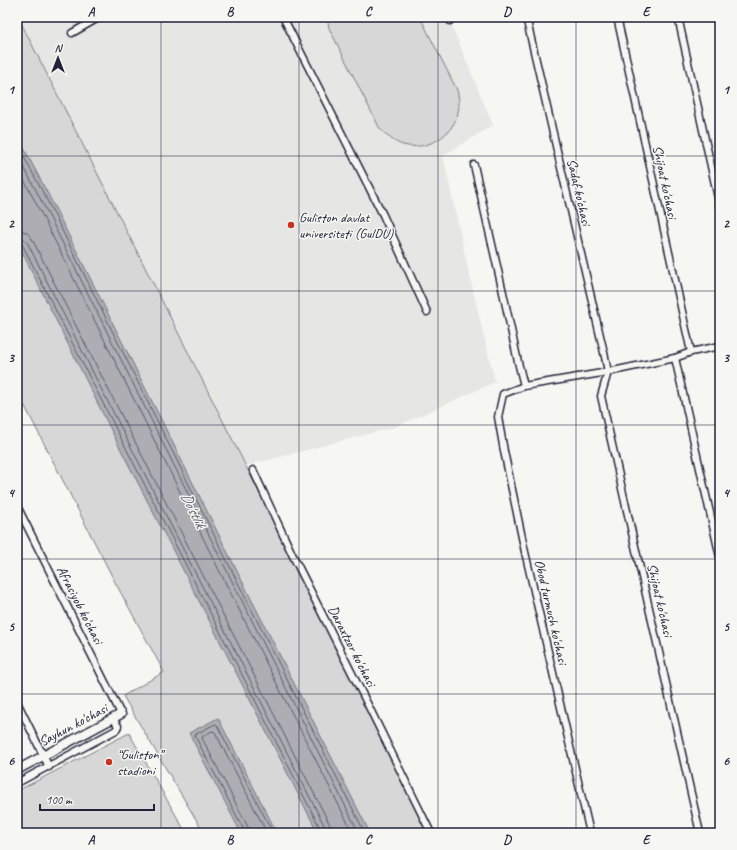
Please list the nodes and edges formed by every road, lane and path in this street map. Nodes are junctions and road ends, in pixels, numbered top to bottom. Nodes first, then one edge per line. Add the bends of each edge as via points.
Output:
1 (100, 17) edge
2 (283, 17) edge
3 (526, 17) edge
4 (617, 17) edge
5 (678, 17) edge
6 (72, 33) dead end
7 (474, 164) dead end
8 (720, 207) edge
9 (427, 312) dead end
10 (720, 346) edge
11 (691, 352) junction
12 (675, 358) junction
13 (608, 372) junction
14 (524, 386) junction
15 (253, 470) dead end
16 (17, 506) edge
17 (720, 556) edge
18 (17, 702) edge
19 (117, 716) junction
20 (44, 755) junction
21 (49, 766) junction
22 (17, 770) edge
23 (17, 784) edge
24 (431, 833) edge
25 (590, 833) edge
26 (700, 833) edge

1 - 6 street
2 - 9 street via 383,215
3 - 13 street, Sadaf ko'chasi
4 - 11 street, Shijoat ko'chasi
5 - 8 street
7 - 14 street
10 - 11 street
11 - 12 street
12 - 13 street
12 - 17 street
13 - 14 street
13 - 26 street, Shijoat ko'chasi via 601,396
14 - 25 street, Obod turmush ko'chasi via 503,394 498,418 525,552
15 - 24 street, Daraxtzor ko'chasi
16 - 19 street, Afrasiyob ko'chasi
18 - 20 street
19 - 20 street, Sayhun ko'chasi
19 - 21 street via 116,730
20 - 21 street
20 - 22 street, Sayhun ko'chasi
21 - 23 street

